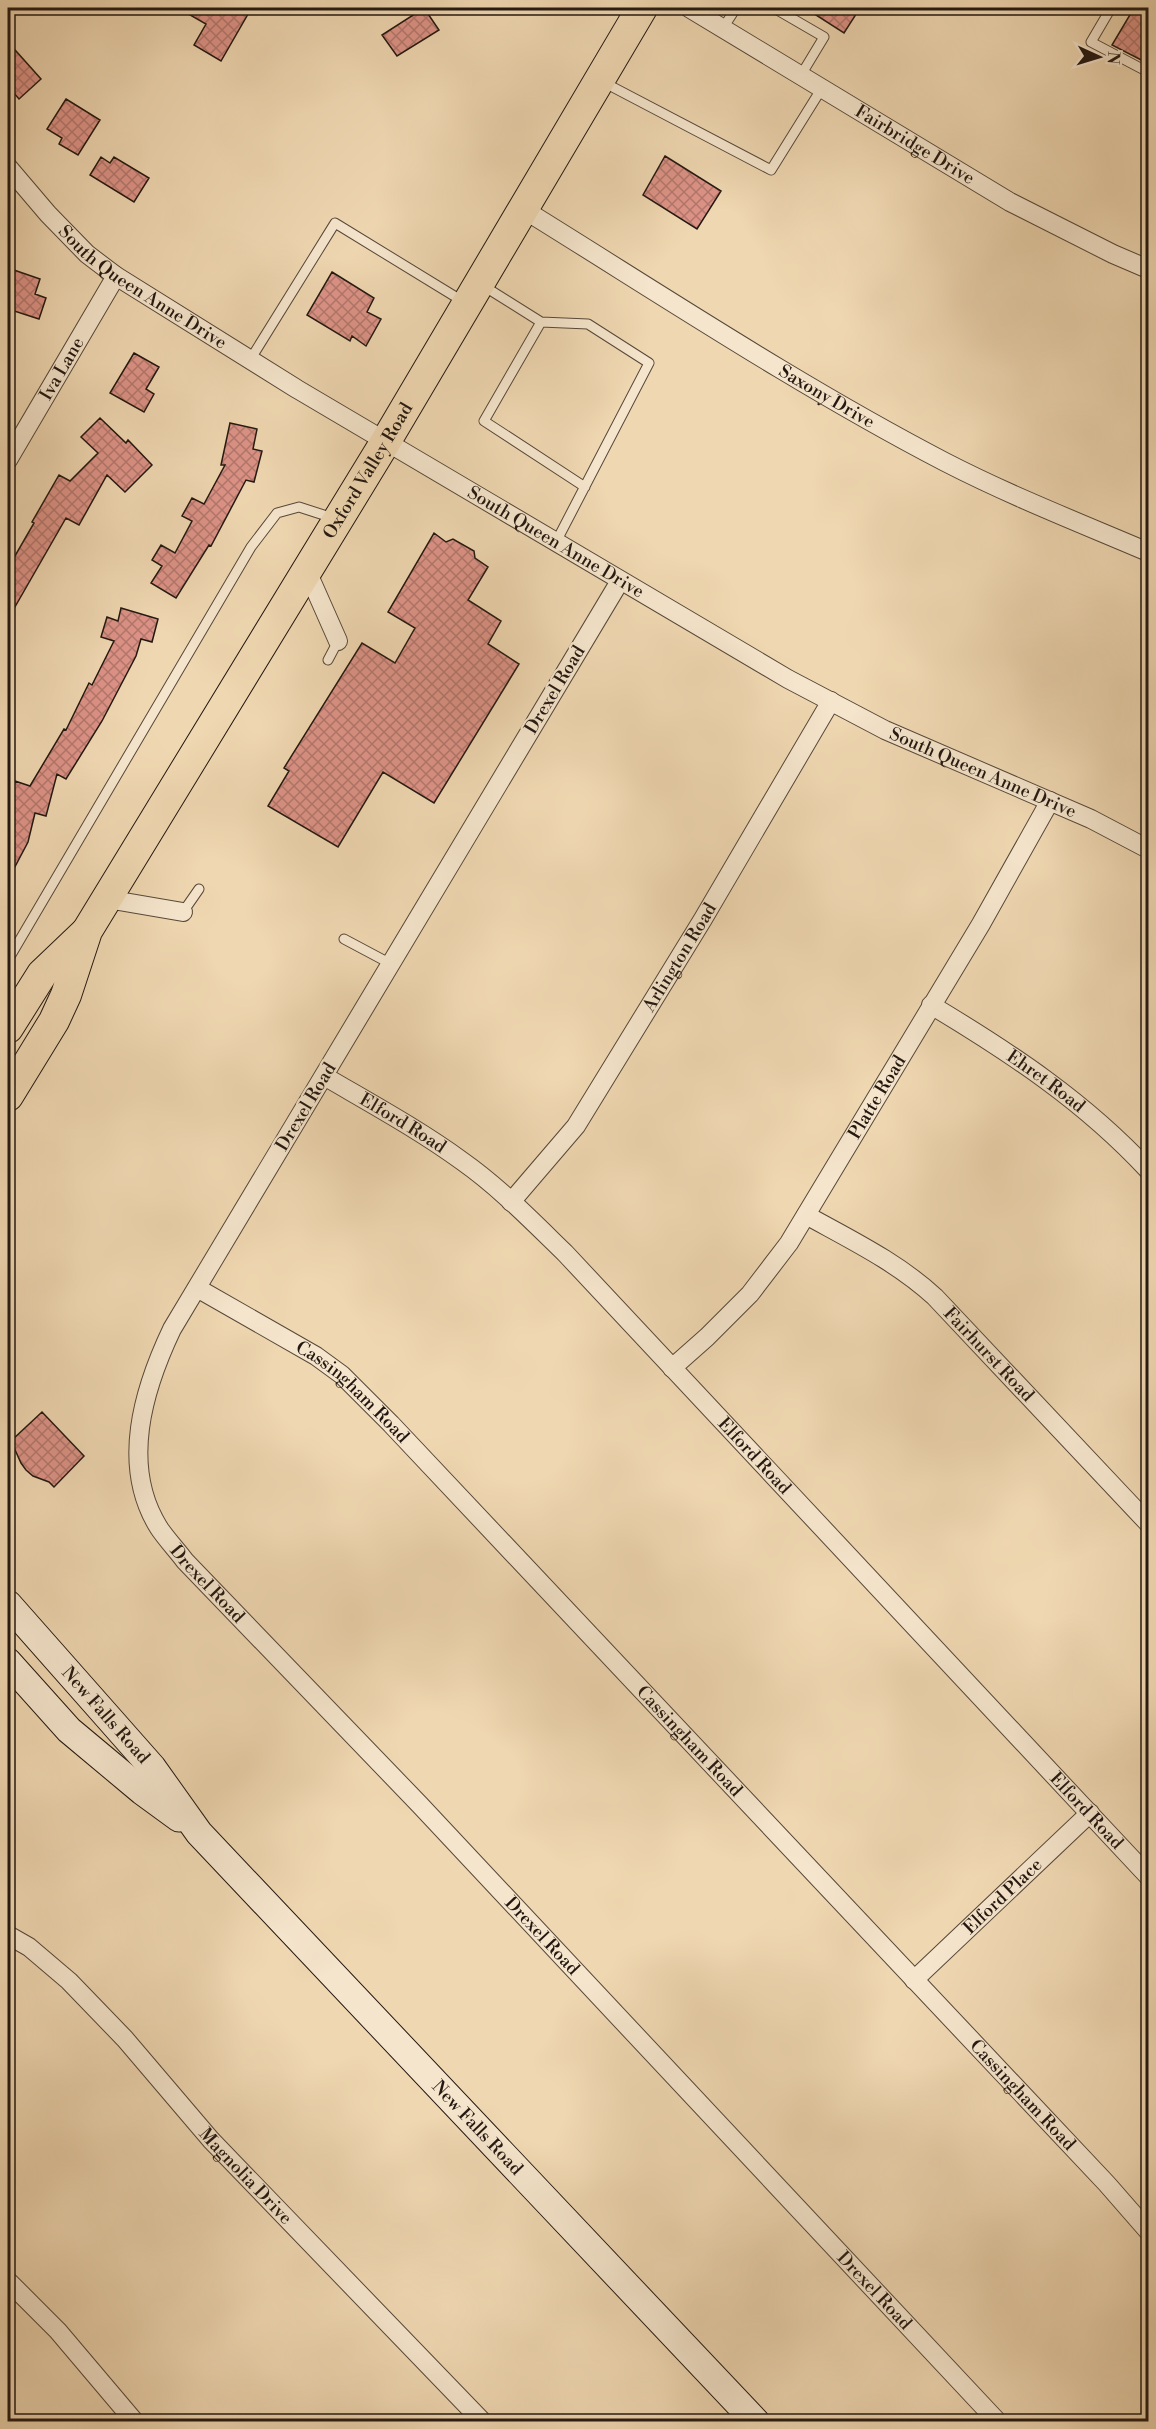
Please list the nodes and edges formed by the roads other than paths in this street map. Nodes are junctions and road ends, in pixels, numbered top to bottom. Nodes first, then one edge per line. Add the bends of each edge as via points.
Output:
1 (642, 8) edge
2 (688, 8) edge
3 (736, 8) edge
4 (774, 8) edge
5 (1111, 8) edge
6 (723, 28) junction
7 (1149, 72) edge
8 (801, 75) junction
9 (599, 80) junction
10 (822, 88) junction
11 (8, 167) edge
12 (523, 209) junction
13 (1149, 269) edge
14 (116, 276) junction
15 (472, 293) junction
16 (541, 322) junction
17 (250, 360) junction
18 (386, 441) junction
19 (8, 460) edge
20 (585, 487) junction
21 (339, 520) junction
22 (556, 542) junction
23 (1149, 552) edge
24 (308, 571) junction
25 (620, 581) junction
26 (338, 640) joint
27 (328, 660) dead end
28 (831, 701) junction
29 (1050, 801) junction
30 (1149, 849) edge
31 (199, 889) dead end
32 (107, 898) junction
33 (183, 912) joint
34 (87, 931) junction
35 (344, 939) dead end
36 (8, 960) edge
37 (391, 964) junction
38 (931, 1005) junction
39 (8, 1028) edge
40 (324, 1076) junction
41 (8, 1096) edge
42 (1149, 1170) edge
43 (511, 1202) junction
44 (806, 1215) junction
45 (197, 1288) junction
46 (672, 1368) junction
47 (1149, 1523) edge
48 (8, 1604) edge
49 (8, 1662) edge
50 (1090, 1813) junction
51 (199, 1833) junction
52 (1149, 1876) edge
53 (8, 1935) edge
54 (914, 1980) junction
55 (1149, 2231) edge
56 (8, 2281) edge
57 (135, 2421) edge
58 (483, 2421) edge
59 (756, 2421) edge
60 (998, 2421) edge

1 - 9 main road, Oxford Valley Road
2 - 6 street, Fairbridge Drive
3 - 6 lane
4 - 8 lane via 824,37
5 - 7 lane via 1091,42
6 - 8 street, Fairbridge Drive
8 - 10 street, Fairbridge Drive
9 - 10 lane via 771,170
9 - 12 main road, Oxford Valley Road
10 - 13 street, Fairbridge Drive via 1010,202
11 - 14 street, South Queen Anne Drive via 87,254
12 - 15 main road, Oxford Valley Road
12 - 23 street, Saxony Drive via 888,431 1014,495
14 - 17 street, South Queen Anne Drive
14 - 19 street, Iva Lane
15 - 16 lane
15 - 17 lane via 335,223
15 - 18 main road, Oxford Valley Road
16 - 20 lane via 484,421
16 - 20 lane via 588,324 649,363
17 - 18 street, South Queen Anne Drive
18 - 21 main road, Oxford Valley Road
18 - 22 street, South Queen Anne Drive
20 - 22 lane
21 - 24 main road, Oxford Valley Road
21 - 36 lane via 299,507 277,513 251,547
22 - 25 street, South Queen Anne Drive
24 - 26 street
24 - 32 main road, Oxford Valley Road
25 - 28 street, South Queen Anne Drive
25 - 37 street, Drexel Road
26 - 27 lane
28 - 29 street, South Queen Anne Drive via 885,730
28 - 43 street, Arlington Road via 576,1126
29 - 30 street, South Queen Anne Drive
29 - 38 street, Platte Road
31 - 33 lane
32 - 33 street
32 - 34 main road, Oxford Valley Road
34 - 39 main road, Oxford Valley Road via 42,974
34 - 41 main road, Oxford Valley Road via 54,1021
35 - 37 lane
37 - 40 street, Drexel Road
38 - 42 street, Ehret Road via 1049,1080 1122,1141
38 - 44 street, Platte Road
40 - 43 street, Elford Road via 463,1161
40 - 45 street, Drexel Road
43 - 46 street, Elford Road via 565,1253
44 - 46 street, Platte Road via 750,1294
44 - 47 street, Fairhurst Road via 913,1277
45 - 54 street, Cassingham Road via 342,1375
45 - 60 street, Drexel Road via 160,1353 140,1423 139,1468 147,1502 159,1528 185,1561 420,1805
46 - 50 street, Elford Road
48 - 51 main road, New Falls Road via 152,1767
49 - 51 main road, New Falls Road via 69,1730
50 - 52 street, Elford Road
50 - 54 street, Elford Place
51 - 59 main road, New Falls Road
53 - 58 street, Magnolia Drive via 69,1981 125,2038 211,2140
54 - 55 street, Cassingham Road
56 - 57 street via 58,2331

